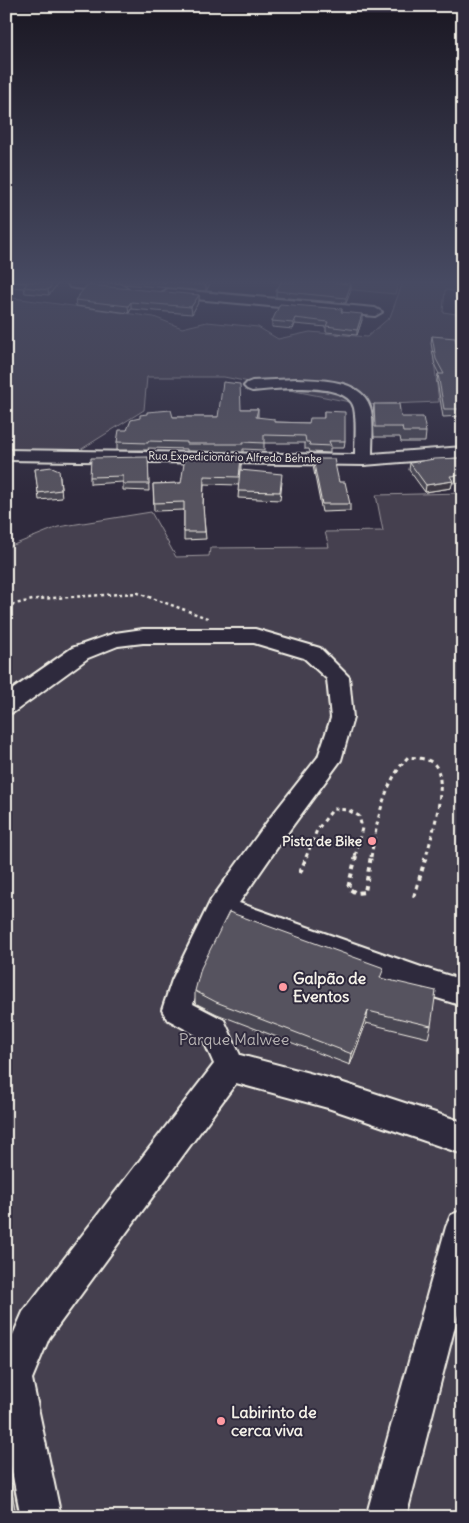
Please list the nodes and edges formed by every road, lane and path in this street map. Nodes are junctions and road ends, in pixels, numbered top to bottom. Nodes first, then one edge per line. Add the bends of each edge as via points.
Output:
1 (252, 386) dead end
2 (463, 452) edge
3 (6, 455) edge
4 (364, 460) junction
5 (6, 606) edge
6 (210, 619) dead end
7 (6, 706) edge
8 (300, 873) dead end
9 (414, 897) dead end
10 (221, 908) junction
11 (463, 993) edge
12 (230, 1067) junction
13 (463, 1138) edge
14 (463, 1227) edge
15 (9, 1388) edge
16 (41, 1517) edge
17 (386, 1517) edge

1 - 4 street via 328,385 354,393 362,407
2 - 4 street, Rua Expedicionário Alfredo Behnke
3 - 4 street, Rua Expedicionário Alfredo Behnke
5 - 6 path via 37,599 138,593
7 - 10 street via 80,653 115,640 143,636 255,636 312,653 338,677 342,718 328,760
8 - 9 path via 325,816 333,809 348,810 360,816 362,828 348,888 356,893 365,892 385,792 399,764 408,757 422,758 436,766 442,778 439,804
10 - 11 street
10 - 12 street via 186,980 177,1010 214,1030
12 - 13 street via 328,1093
12 - 15 street via 36,1324
14 - 17 street
15 - 16 street

